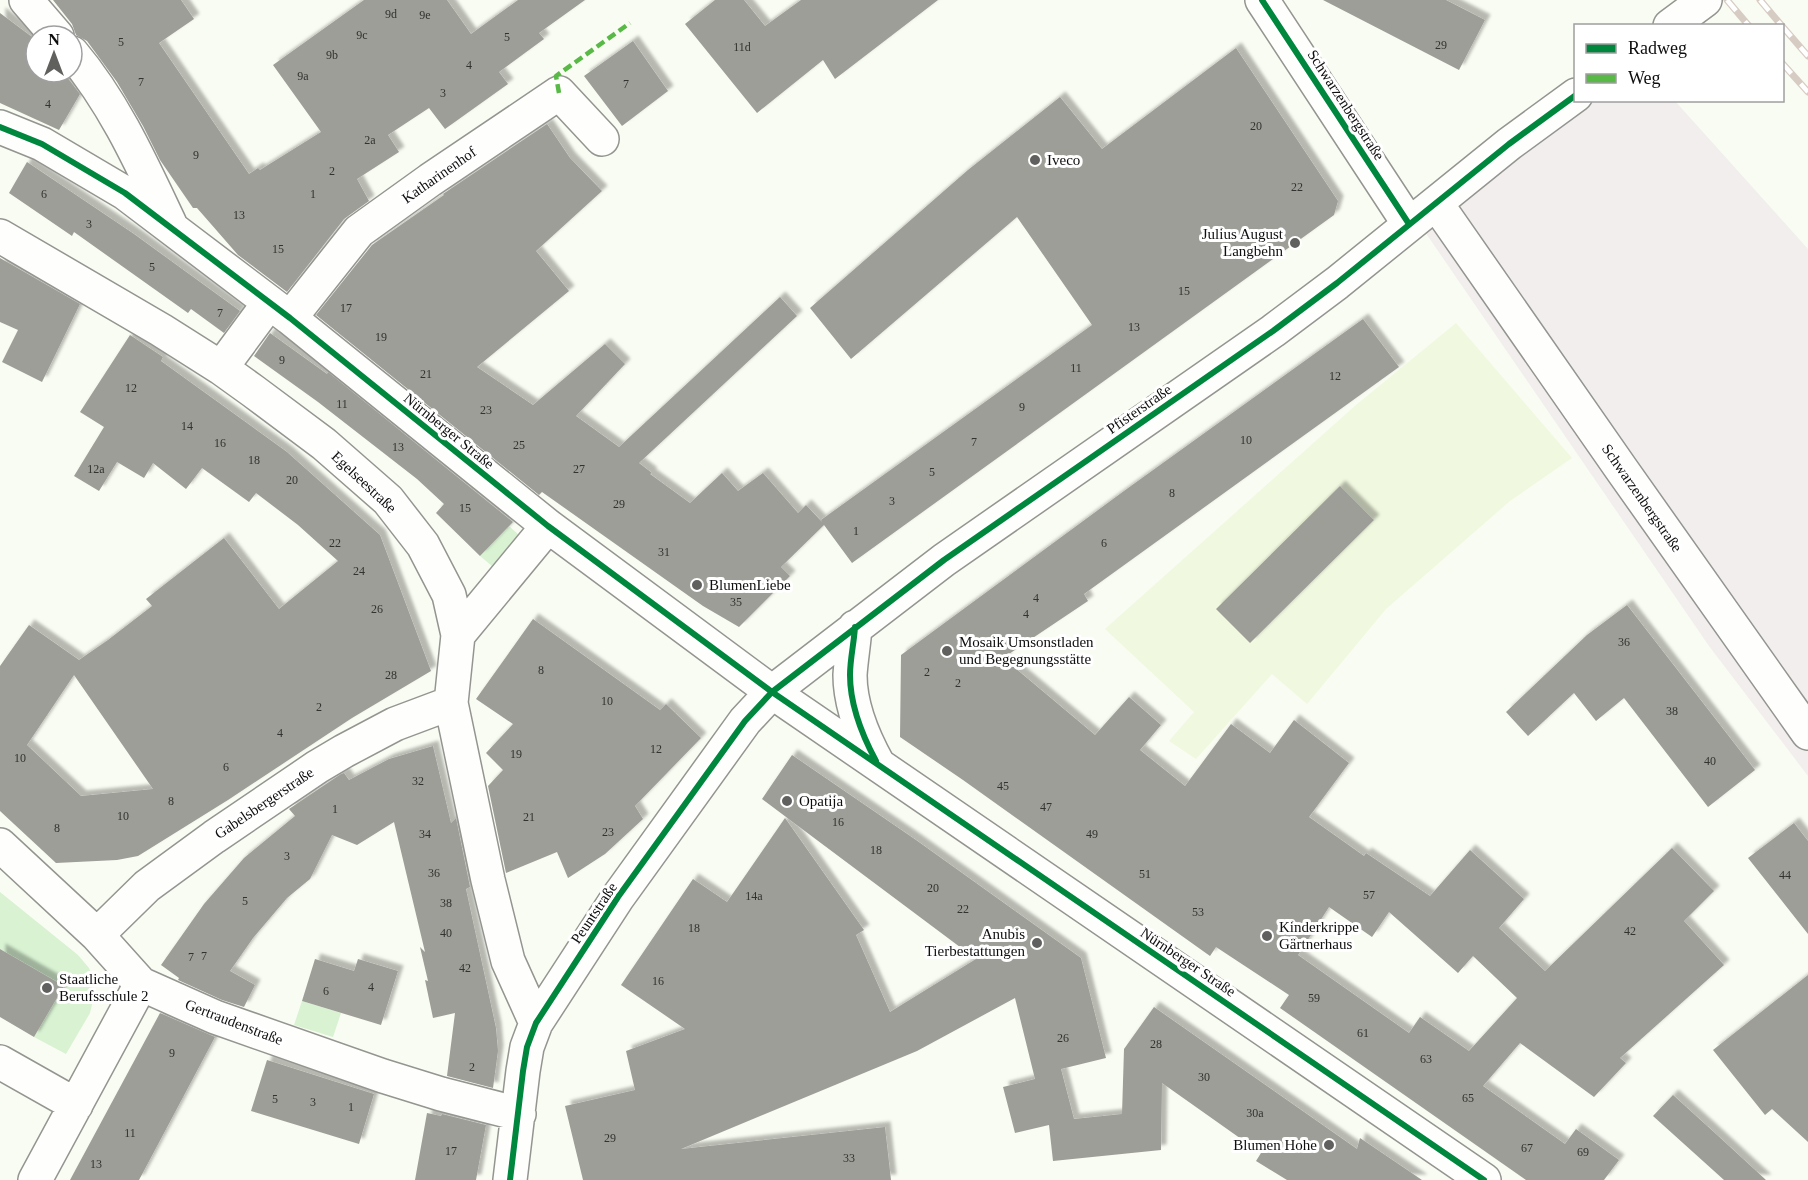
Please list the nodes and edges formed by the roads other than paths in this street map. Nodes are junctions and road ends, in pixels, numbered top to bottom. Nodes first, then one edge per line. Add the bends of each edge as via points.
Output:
1 (26, 0) edge
2 (1262, 0) edge
3 (1705, 0) edge
4 (47, 24) edge
5 (1673, 24) edge
6 (84, 68) edge
7 (1574, 96) edge
8 (0, 127) edge
9 (602, 139) dead end
10 (1436, 203) junction
11 (1409, 224) junction
12 (174, 231) junction
13 (0, 236) edge
14 (279, 311) junction
15 (221, 368) junction
16 (548, 525) junction
17 (855, 627) junction
18 (458, 635) junction
19 (772, 692) junction
20 (451, 702) junction
21 (1808, 733) edge
22 (878, 764) junction
23 (0, 845) edge
24 (97, 935) junction
25 (141, 984) junction
26 (536, 1023) junction
27 (0, 1062) edge
28 (76, 1105) junction
29 (519, 1114) junction
30 (35, 1180) edge
31 (510, 1180) edge
32 (1484, 1180) edge

1 - 4 street
2 - 11 street, Schwarzenbergstraße
3 - 5 street
6 - 12 street, Nürnberger Straße via 117,117
7 - 10 street, Pfisterstraße
8 - 12 street, Nürnberger Straße via 42,144 116,188
9 - 14 street, Katharinenhof via 559,93 359,231
10 - 11 street, Pfisterstraße
10 - 21 street, Schwarzenbergstraße
11 - 17 street, Pfisterstraße via 1273,331 944,560
12 - 14 street, Nürnberger Straße
13 - 15 street, Egelseestraße
14 - 15 street
14 - 16 street, Nürnberger Straße
15 - 18 street, Egelseestraße via 324,444 388,500 423,545 449,595
16 - 18 street
16 - 19 street, Nürnberger Straße
17 - 19 street, Pfisterstraße
17 - 22 street, Nürnberger Straße via 850,676 855,713
18 - 20 street, Egelseestraße
19 - 22 street, Nürnberger Straße
19 - 26 street, Peuntstraße via 745,721 618,897
20 - 24 street, Gabelsbergerstraße via 395,724 318,767 147,886
20 - 26 street, Egelseestraße via 508,962
22 - 32 street, Nürnberger Straße
23 - 24 street, Gertraudenstraße
24 - 25 street, Gertraudenstraße
25 - 28 street
25 - 29 street, Gertraudenstraße via 215,1017 382,1076
26 - 29 street, Peuntstraße via 527,1047
27 - 28 street
28 - 30 street
29 - 31 street, Peuntstraße

